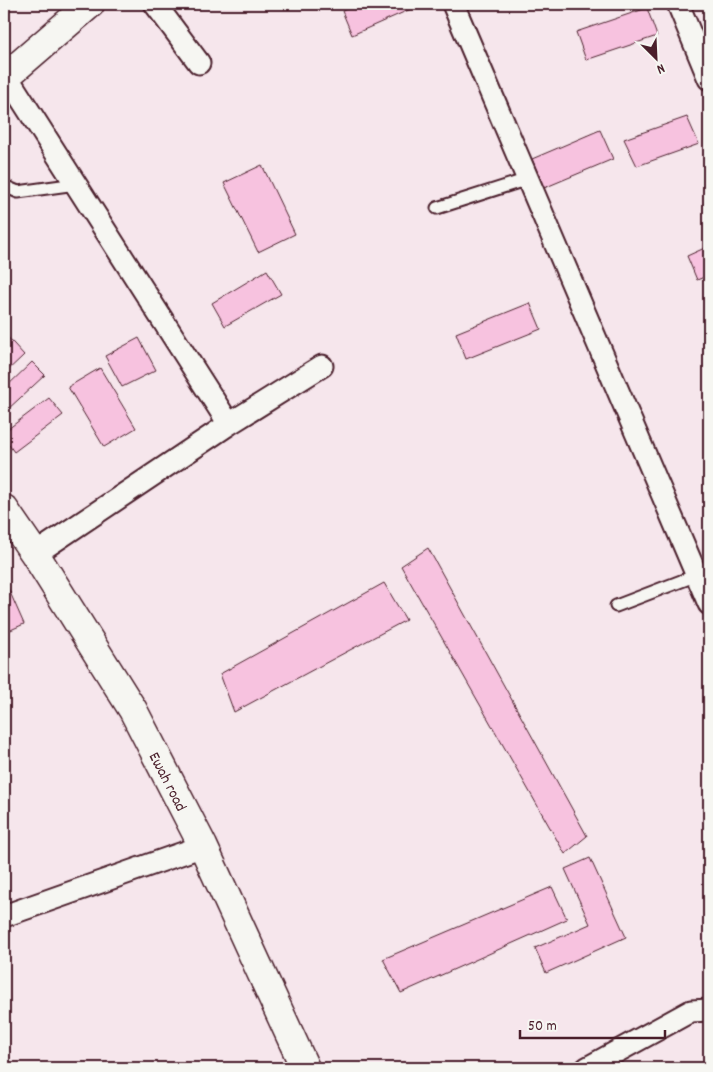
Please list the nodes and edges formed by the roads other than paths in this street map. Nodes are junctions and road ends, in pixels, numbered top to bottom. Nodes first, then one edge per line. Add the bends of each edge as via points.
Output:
1 (90, 4) edge
2 (155, 4) edge
3 (453, 4) edge
4 (678, 4) edge
5 (199, 64) dead end
6 (5, 77) edge
7 (709, 79) edge
8 (528, 179) junction
9 (76, 184) junction
10 (4, 186) edge
11 (437, 208) dead end
12 (322, 366) dead end
13 (229, 424) junction
14 (4, 509) edge
15 (35, 554) junction
16 (697, 575) junction
17 (709, 604) edge
18 (616, 606) dead end
19 (202, 846) junction
20 (4, 916) edge
21 (708, 1012) edge
22 (305, 1068) edge
23 (587, 1068) edge

1 - 6 street
2 - 5 street
3 - 8 street
4 - 7 street
6 - 9 street
8 - 11 lane
8 - 16 street
9 - 10 lane via 18,192
9 - 13 street
12 - 13 street
13 - 15 street
14 - 15 street, Ewah road
15 - 19 street, Ewah road via 133,710
16 - 17 street
16 - 18 lane
19 - 20 street
19 - 22 street, Ewah road
21 - 23 street via 692,1011

